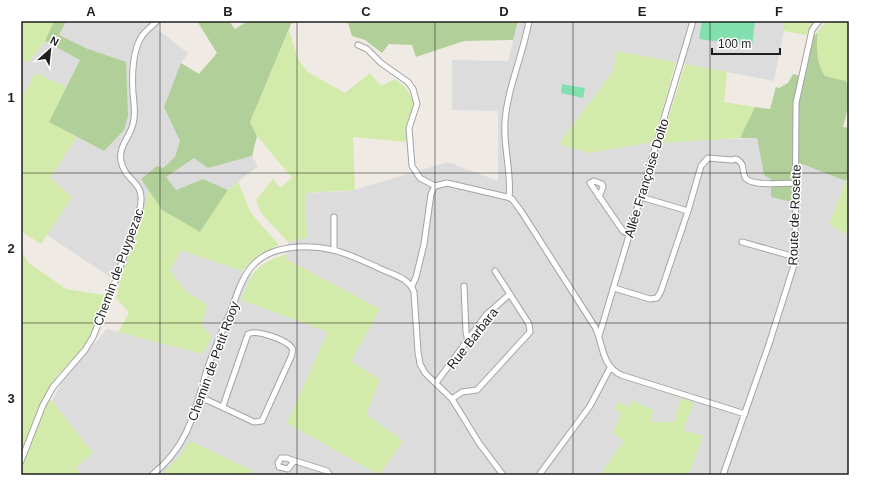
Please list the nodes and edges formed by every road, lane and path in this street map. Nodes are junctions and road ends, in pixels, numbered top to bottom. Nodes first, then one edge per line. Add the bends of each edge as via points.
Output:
1 (157, 21) edge
2 (529, 21) edge
3 (693, 21) edge
4 (819, 21) edge
5 (358, 45) dead end
6 (796, 183) junction
7 (435, 186) junction
8 (641, 196) junction
9 (599, 197) dead end
10 (509, 198) junction
11 (688, 210) junction
12 (334, 217) dead end
13 (630, 234) junction
14 (742, 242) dead end
15 (334, 250) junction
16 (795, 257) junction
17 (495, 271) dead end
18 (412, 286) junction
19 (464, 286) dead end
20 (614, 288) junction
21 (510, 294) junction
22 (599, 336) junction
23 (468, 341) junction
24 (610, 368) junction
25 (436, 383) junction
26 (452, 399) junction
27 (199, 401) junction
28 (223, 406) junction
29 (745, 414) junction
30 (21, 461) edge
31 (294, 461) dead end
32 (152, 475) edge
33 (330, 475) edge
34 (503, 475) edge
35 (539, 475) edge
36 (723, 475) edge

1 - 30 street, Chemin de Puypezac via 146,31 138,44 133,79 134,119 121,152 121,162 141,192 138,213 93,337 53,387 43,405
2 - 10 street via 505,120
3 - 8 street, Allée Françoise Dolto
4 - 6 street, Route de Rosette via 812,30 796,103
5 - 7 street via 367,49 381,63 408,82 413,89 417,104 409,128 412,166 420,178
6 - 11 street via 754,184 744,177 743,164 736,158 708,158 701,166
6 - 16 street, Route de Rosette
7 - 10 street via 442,183 453,184
7 - 18 street via 431,194 420,263
8 - 11 street
8 - 13 street, Allée Françoise Dolto
9 - 13 street via 624,231
10 - 22 street via 534,230
11 - 20 street via 659,296 650,299
12 - 15 street
13 - 20 street, Allée Françoise Dolto
14 - 16 street
15 - 18 street, Chemin de Petit Rooy via 403,279
15 - 27 street, Chemin de Petit Rooy via 285,249 265,255 253,265 244,278 215,349
16 - 29 street, Route de Rosette
17 - 21 street
18 - 25 street via 420,364
19 - 23 street
20 - 22 street, Allée Françoise Dolto
21 - 23 street, Rue Barbara via 486,315
21 - 26 street via 529,324 530,332 477,390 465,391
22 - 24 street
23 - 25 street, Rue Barbara
24 - 29 street via 621,375
24 - 35 street via 590,406
25 - 26 street
26 - 34 street
27 - 28 street via 207,400
27 - 32 street, Chemin de Petit Rooy via 188,431 177,450 166,464
28 - 28 street via 254,422 262,421 291,357 293,351 288,343 259,332 248,334
29 - 36 street, Route de Rosette
31 - 33 street via 327,471

